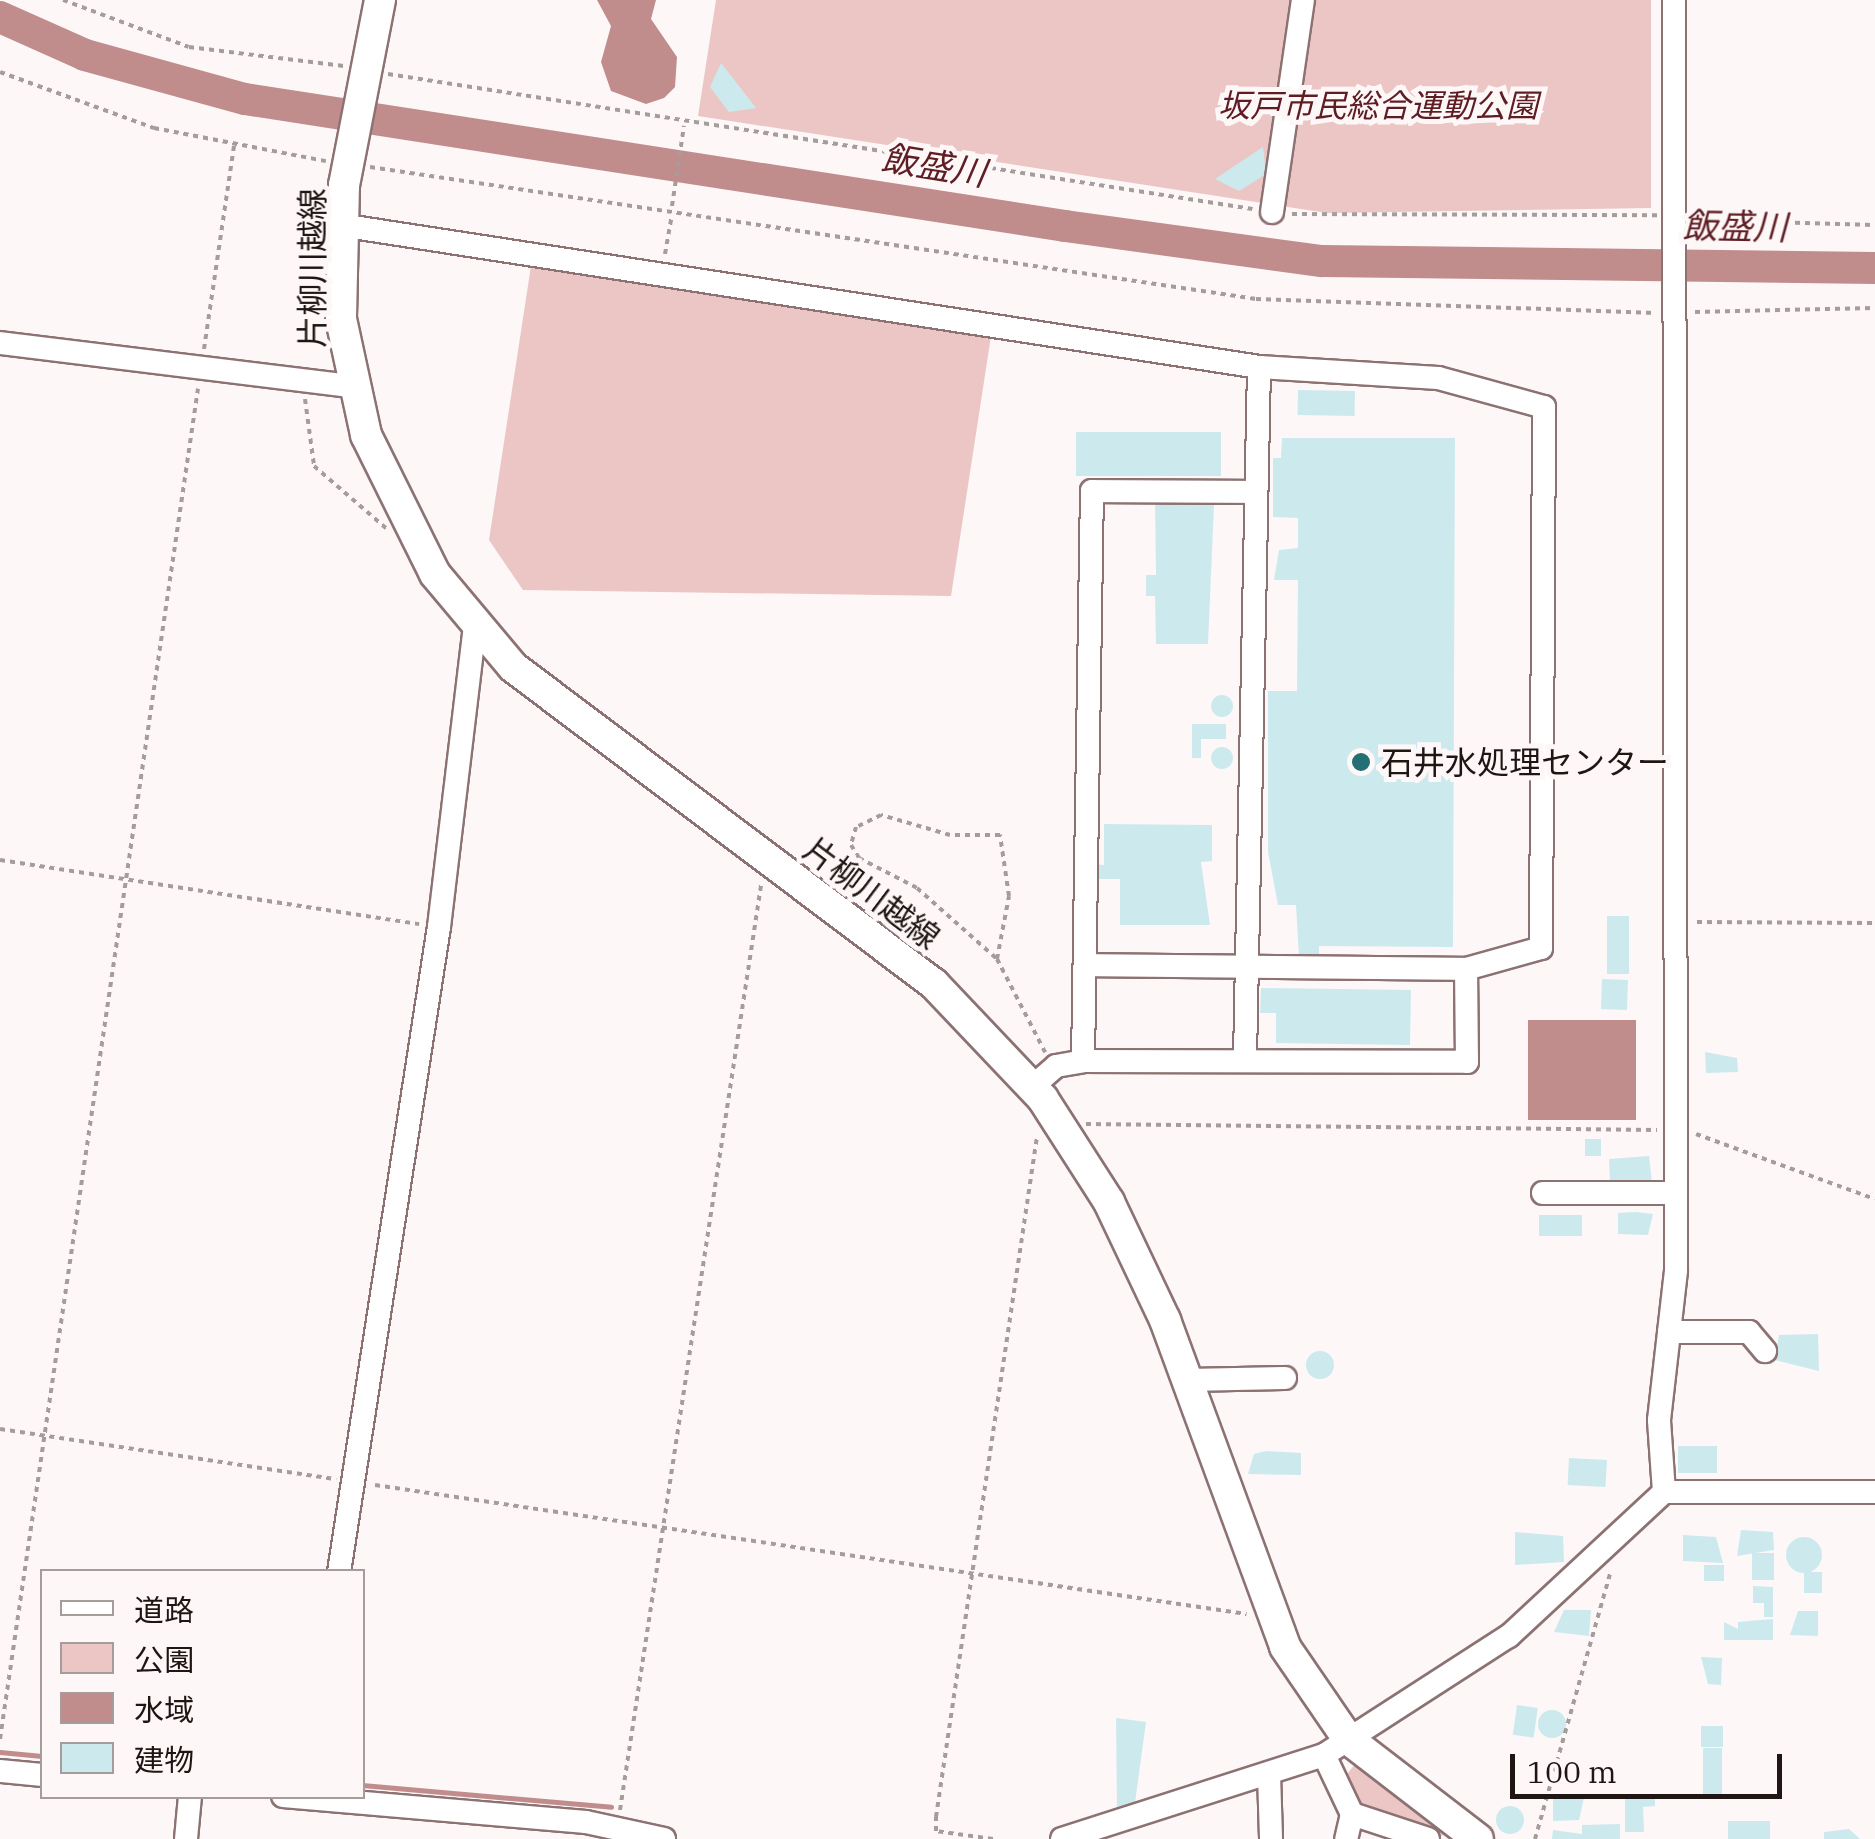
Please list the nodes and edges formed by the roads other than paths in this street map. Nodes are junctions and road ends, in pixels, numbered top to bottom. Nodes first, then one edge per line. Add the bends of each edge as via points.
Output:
1 (380, 0) edge
2 (1303, 0) edge
3 (1674, 0) edge
4 (1272, 212) road end
5 (340, 226) junction
6 (0, 343) edge
7 (1258, 367) junction
8 (351, 386) junction
9 (1256, 492) junction
10 (475, 628) junction
11 (1085, 964) junction
12 (1247, 968) junction
13 (1466, 969) junction
14 (1245, 1060) junction
15 (1084, 1061) junction
16 (1037, 1093) junction
17 (1543, 1193) dead end
18 (1674, 1193) junction
19 (1670, 1332) junction
20 (1765, 1351) dead end
21 (1285, 1378) dead end
22 (1187, 1380) junction
23 (1664, 1492) junction
24 (1875, 1492) edge
25 (339, 1569) edge
26 (1336, 1747) junction
27 (0, 1771) edge
28 (1268, 1774) junction
29 (40, 1775) edge
30 (190, 1799) edge
31 (318, 1799) edge
32 (1352, 1814) junction
33 (1136, 1828) edge
34 (186, 1839) edge
35 (664, 1839) edge
36 (1062, 1839) edge
37 (1271, 1839) edge
38 (1346, 1839) edge
39 (1428, 1839) edge
40 (1478, 1839) edge

1 - 5 main road, 片柳川越線
2 - 4 street
3 - 18 street
5 - 7 street
5 - 8 main road, 片柳川越線
6 - 8 street
7 - 9 street
7 - 13 street via 1438,378 1544,407 1541,948
8 - 10 main road, 片柳川越線 via 414,540
9 - 11 street via 1092,491
9 - 12 street
10 - 16 main road, 片柳川越線 via 574,716 934,984
10 - 25 street via 439,927
11 - 12 street
11 - 15 street
12 - 13 street
12 - 14 street
13 - 14 street via 1467,1062
14 - 15 street
15 - 16 street via 1056,1066
16 - 22 main road, 片柳川越線 via 1062,1124 1133,1249
17 - 18 street
18 - 19 street
19 - 20 street via 1749,1332
19 - 23 street via 1659,1420
21 - 22 street
22 - 26 main road, 片柳川越線 via 1270,1614
23 - 24 street
23 - 26 street via 1509,1636
26 - 28 street
26 - 32 street
26 - 40 main road, 片柳川越線
27 - 29 street
28 - 33 street
28 - 37 street
30 - 34 street
31 - 35 street
32 - 38 street
32 - 39 street
33 - 36 street

